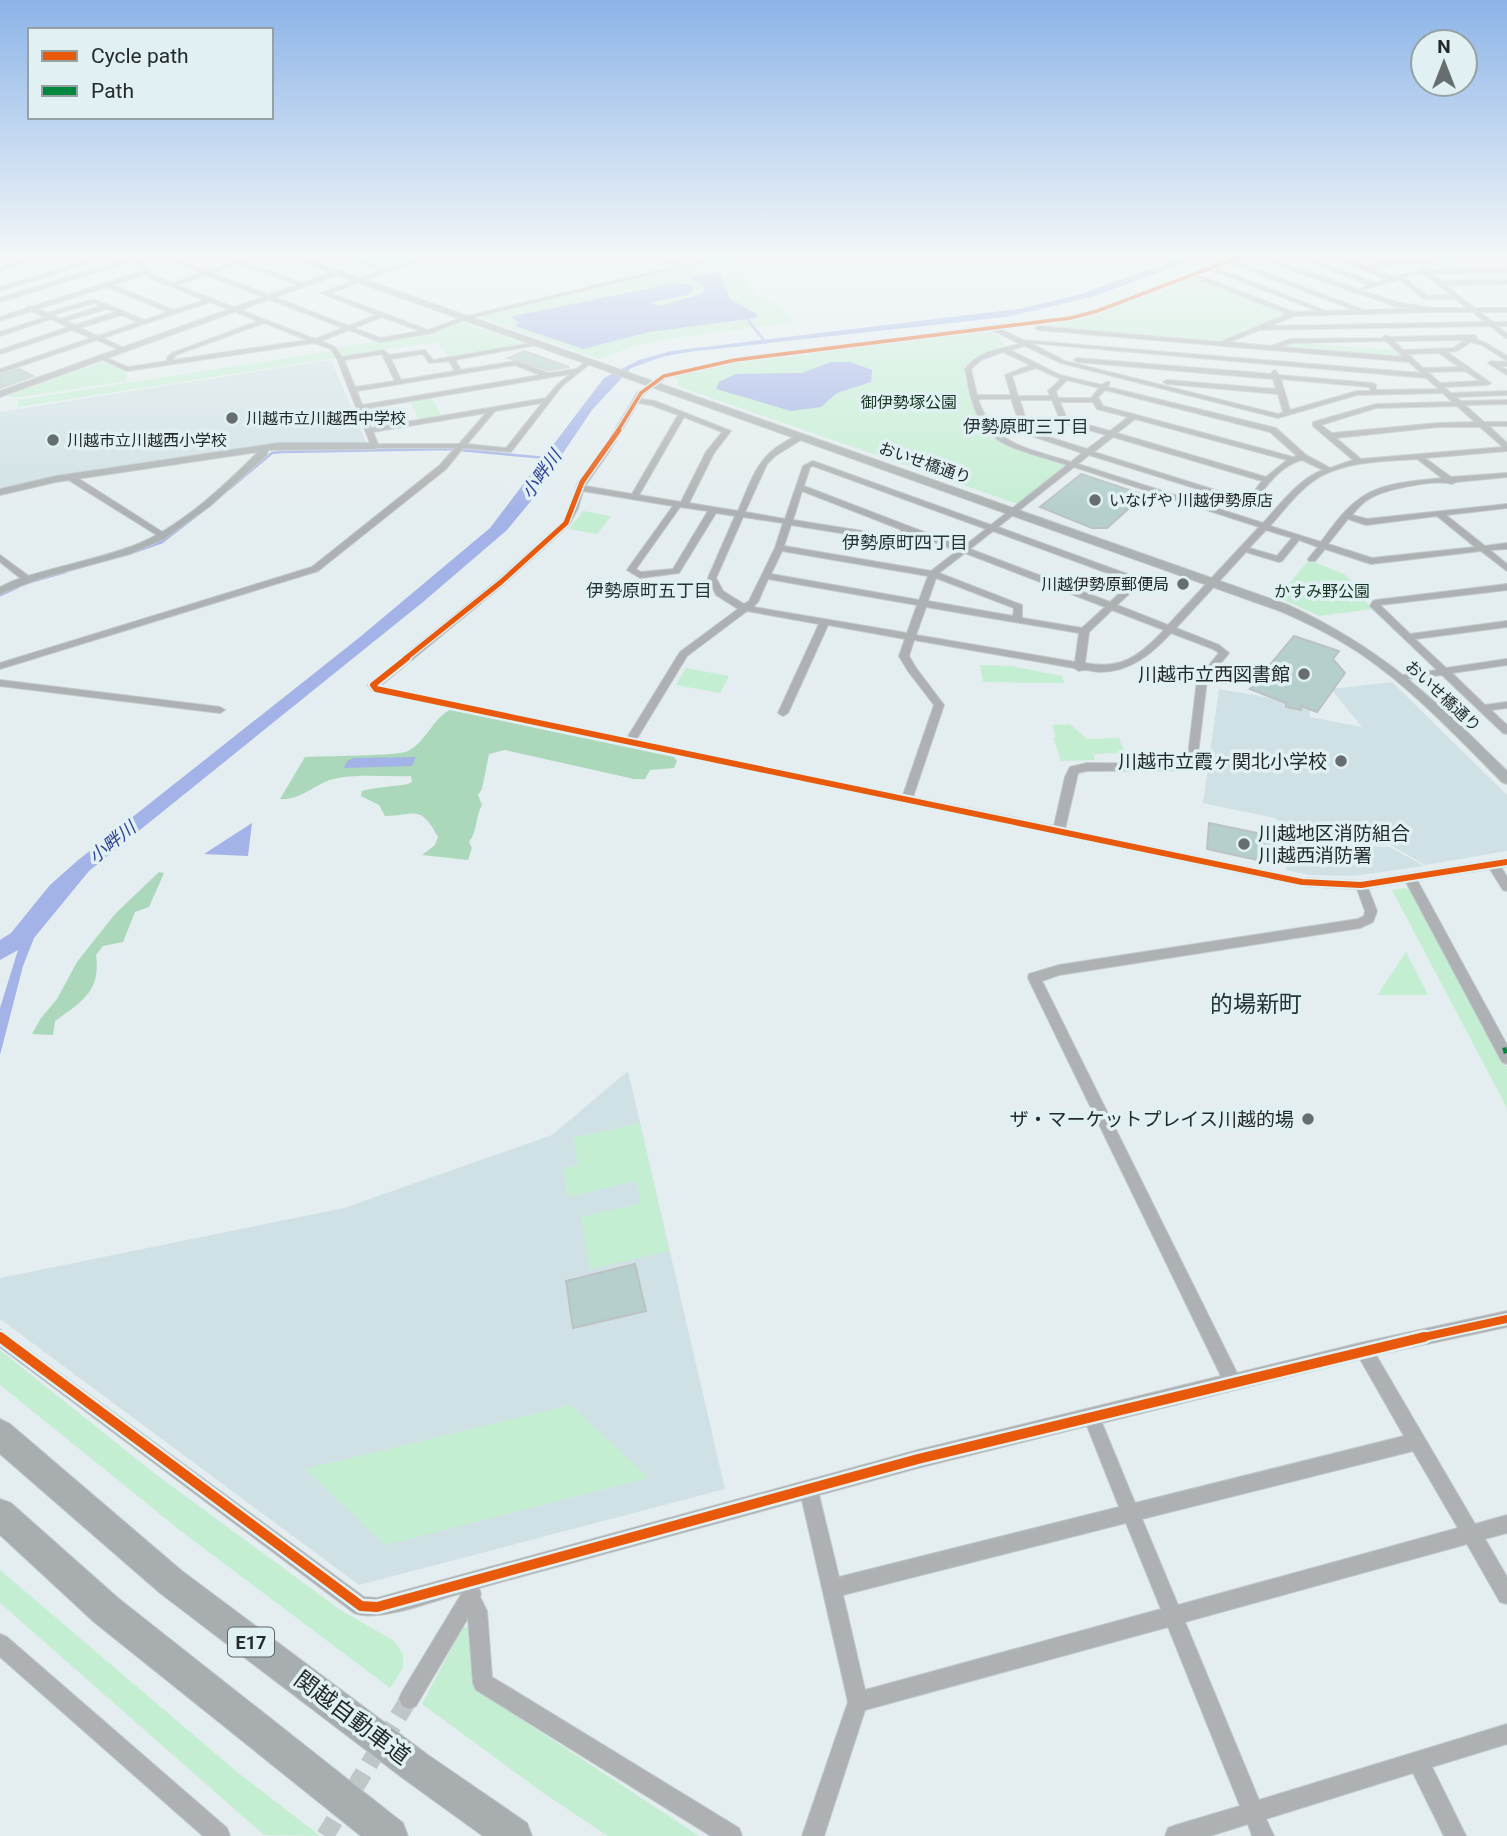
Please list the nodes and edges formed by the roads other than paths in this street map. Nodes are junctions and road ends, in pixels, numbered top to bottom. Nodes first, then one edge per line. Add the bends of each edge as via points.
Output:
1 (34, 341) edge
2 (90, 341) edge
3 (99, 341) edge
4 (150, 341) edge
5 (210, 341) edge
6 (315, 341) joint
7 (529, 341) edge
8 (898, 341) edge
9 (1017, 341) edge
10 (1120, 341) edge
11 (1176, 341) edge
12 (1229, 341) edge
13 (1321, 341) edge
14 (1389, 341) edge
15 (1469, 341) edge
16 (1475, 341) edge
17 (1022, 343) junction
18 (248, 344) dead end
19 (538, 344) junction
20 (1219, 345) junction
21 (261, 349) junction
22 (1270, 349) junction
23 (124, 350) junction
24 (1120, 350) junction
25 (1006, 351) junction
26 (1441, 351) junction
27 (0, 352) edge
28 (1402, 352) junction
29 (388, 357) junction
30 (102, 358) junction
31 (340, 359) junction
32 (451, 359) junction
33 (1055, 359) junction
34 (1411, 360) junction
35 (1507, 361) edge
36 (170, 363) junction
37 (593, 363) junction
38 (1121, 363) junction
39 (1273, 363) junction
40 (1037, 365) junction
41 (1467, 369) junction
42 (0, 371) edge
43 (575, 371) junction
44 (459, 372) junction
45 (1425, 373) junction
46 (1507, 373) edge
47 (547, 375) junction
48 (1116, 376) junction
49 (1066, 377) junction
50 (1276, 378) junction
51 (1132, 380) junction
52 (1315, 381) junction
53 (399, 382) junction
54 (647, 382) junction
55 (1104, 387) junction
56 (352, 390) junction
57 (1444, 390) junction
58 (1281, 392) junction
59 (1375, 392) junction
60 (1507, 393) edge
61 (0, 394) edge
62 (976, 397) junction
63 (1014, 397) junction
64 (1054, 399) junction
65 (548, 400) junction
66 (1096, 400) junction
67 (636, 401) junction
68 (1507, 402) edge
69 (1322, 403) junction
70 (1459, 404) junction
71 (360, 407) junction
72 (493, 409) junction
73 (682, 414) junction
74 (1287, 414) junction
75 (1133, 417) junction
76 (1507, 424) edge
77 (1481, 425) junction
78 (370, 430) junction
79 (1110, 434) junction
80 (801, 436) junction
81 (1329, 436) junction
82 (375, 446) junction
83 (463, 446) junction
84 (1507, 448) edge
85 (264, 449) junction
86 (1088, 453) junction
87 (1418, 456) junction
88 (1303, 457) junction
89 (1291, 459) junction
90 (1359, 461) junction
91 (1074, 464) junction
92 (1328, 470) junction
93 (1507, 475) edge
94 (70, 477) junction
95 (1266, 480) junction
96 (1452, 482) junction
97 (579, 488) junction
98 (801, 488) junction
99 (0, 492) edge
100 (634, 497) junction
101 (681, 505) junction
102 (1507, 506) edge
103 (713, 509) junction
104 (1015, 511) junction
105 (742, 514) junction
106 (1439, 514) junction
107 (1348, 516) junction
108 (787, 521) junction
109 (1265, 526) junction
110 (993, 528) junction
111 (907, 530) junction
112 (163, 535) junction
113 (1297, 537) junction
114 (1507, 545) edge
115 (1324, 546) junction
116 (779, 548) junction
117 (1245, 549) junction
118 (1482, 549) junction
119 (965, 550) junction
120 (0, 558) edge
121 (1312, 559) dead end
122 (1507, 568) edge
123 (933, 574) junction
124 (765, 576) junction
125 (27, 579) junction
126 (1215, 581) junction
127 (1507, 587) edge
128 (0, 591) edge
129 (923, 604) junction
130 (1112, 606) junction
131 (744, 608) junction
132 (1017, 620) junction
133 (825, 621) junction
134 (1507, 624) edge
135 (1171, 629) junction
136 (1084, 631) junction
137 (910, 637) junction
138 (1407, 637) junction
139 (1507, 662) edge
140 (0, 667) edge
141 (1079, 668) junction
142 (1444, 671) junction
143 (1401, 678) junction
144 (0, 683) edge
145 (1507, 705) edge
146 (1483, 708) junction
147 (220, 710) dead end
148 (783, 713) dead end
149 (1507, 731) edge
150 (628, 743) junction
151 (1507, 779) edge
152 (907, 799) junction
153 (1059, 832) junction
154 (1507, 862) edge
155 (1493, 864) junction
156 (1410, 878) junction
157 (1361, 885) junction
158 (1507, 887) edge
159 (1507, 1058) edge
160 (1507, 1319) edge
161 (0, 1337) edge
162 (1364, 1350) junction
163 (1233, 1382) junction
164 (1091, 1416) junction
165 (0, 1434) edge
166 (1417, 1441) junction
167 (808, 1489) junction
168 (0, 1514) edge
169 (1130, 1514) junction
170 (1507, 1524) edge
171 (1470, 1534) junction
172 (483, 1580) junction
173 (832, 1588) junction
174 (1507, 1595) edge
175 (470, 1597) junction
176 (1173, 1617) junction
177 (0, 1644) edge
178 (409, 1699) tunnel mouth
179 (858, 1702) junction
180 (1507, 1734) edge
181 (1418, 1761) junction
182 (1253, 1811) junction
183 (219, 1836) edge
184 (390, 1836) edge
185 (514, 1836) edge
186 (731, 1836) edge
187 (813, 1836) edge
188 (1176, 1836) edge
189 (1263, 1836) edge
190 (1455, 1836) edge

1 - 27 street
2 - 42 street
3 - 23 street
4 - 23 street
5 - 36 street via 174,354
6 - 21 street
6 - 31 street via 332,348
7 - 19 street, おいせ橋通り
8 - 54 street via 715,363
9 - 17 street
10 - 24 street
11 - 20 street
12 - 20 street
13 - 22 street via 1290,341
14 - 28 street
15 - 26 street via 1455,351
16 - 35 street
17 - 24 street
17 - 25 street
17 - 33 street
18 - 21 street
19 - 32 street
19 - 37 street, おいせ橋通り
20 - 22 street
21 - 36 street
22 - 34 street
22 - 39 street
23 - 30 street
24 - 38 street
24 - 39 street
25 - 40 street
25 - 62 street via 972,362 968,369
26 - 28 street
26 - 41 street
28 - 34 street
29 - 31 street via 384,352
29 - 32 street via 425,352 431,362
29 - 53 street
30 - 36 street via 127,369
30 - 61 street
31 - 56 street
32 - 44 street
33 - 38 street
33 - 48 street
34 - 45 street
35 - 46 street via 1491,363
37 - 43 street
37 - 54 street, おいせ橋通り
38 - 48 street
38 - 50 street
39 - 45 street
39 - 50 street
40 - 49 street
40 - 63 street via 1008,375
41 - 45 street
41 - 57 street via 1487,383
43 - 47 street
43 - 65 street
44 - 47 street via 516,363
44 - 53 street
45 - 57 street
47 - 71 street
48 - 51 street
48 - 55 street
49 - 55 street
49 - 64 street via 1053,388
50 - 52 street
50 - 58 street
51 - 58 street
51 - 74 street via 1278,416
52 - 59 street via 1372,385
52 - 69 street
53 - 56 street
54 - 67 street
54 - 80 street, おいせ橋通り
55 - 66 street via 1095,394
55 - 88 street via 1273,430
56 - 71 street
57 - 59 street
57 - 60 street
57 - 70 street
58 - 74 street
59 - 69 street
62 - 63 street
62 - 91 street via 983,423 997,438
63 - 64 street
63 - 86 street via 1028,433
64 - 66 street
64 - 79 street via 1065,420
65 - 72 street
65 - 83 street via 508,450
66 - 75 street via 1100,407
67 - 73 street
67 - 97 street
68 - 70 street
69 - 74 street
70 - 77 street
70 - 81 street via 1376,406 1315,424
71 - 78 street
72 - 78 street
72 - 83 street
73 - 100 street
73 - 101 street via 727,431
75 - 79 street
75 - 89 street
76 - 77 street
77 - 81 street
77 - 84 street
78 - 82 street
79 - 86 street
79 - 95 street
80 - 104 street, おいせ橋通り
80 - 105 street via 767,458
81 - 90 street
82 - 83 street
82 - 85 street
83 - 140 street via 433,476 315,569
84 - 87 street
85 - 94 street
85 - 112 street
86 - 91 street
86 - 95 street via 1249,503
87 - 90 street
87 - 96 street
88 - 89 street
88 - 92 street
89 - 95 street
90 - 92 street
91 - 104 street
91 - 109 street
92 - 109 street via 1296,492
93 - 96 street
94 - 99 street
94 - 112 street
96 - 107 street via 1375,493
97 - 100 street
97 - 150 street via 566,523 500,583 373,685
98 - 108 street
98 - 110 street via 807,467 813,463
98 - 111 street
100 - 101 street
101 - 103 street
101 - 103 street via 632,570 640,575 676,571
102 - 106 street
103 - 105 street
104 - 110 street
104 - 126 street, おいせ橋通り
105 - 108 street
105 - 131 street via 712,578 719,593
106 - 107 street via 1366,522
106 - 118 street
107 - 115 street
108 - 111 street via 896,538
108 - 116 street
109 - 113 street
109 - 117 street
110 - 119 street
110 - 130 street via 1138,580
111 - 119 street
112 - 125 street via 131,550
113 - 115 street
113 - 117 street via 1279,559
114 - 118 street
115 - 118 street via 1371,561
115 - 121 street
116 - 123 street
116 - 124 street
117 - 126 street
118 - 122 street
119 - 123 street
119 - 130 street
120 - 125 street
123 - 129 street
123 - 132 street via 1019,607
124 - 129 street
124 - 131 street via 753,602
125 - 128 street
126 - 135 street
126 - 143 street, おいせ橋通り via 1330,629
127 - 138 street via 1376,603
129 - 132 street
129 - 137 street
130 - 135 street
130 - 136 street
131 - 133 street
131 - 150 street via 683,654
132 - 136 street
133 - 137 street
133 - 148 street
134 - 138 street
135 - 141 street via 1139,660 1124,667
135 - 153 street via 1224,653 1202,680 1192,768 1073,770
136 - 141 street
137 - 141 street
137 - 152 street via 904,656 939,705
138 - 142 street
139 - 142 street
142 - 143 street
142 - 146 street
143 - 151 street, おいせ橋通り
144 - 147 street
145 - 146 street
146 - 149 street
150 - 152 street
152 - 153 street
153 - 157 street via 1290,880
154 - 155 street
155 - 156 street
155 - 158 street
156 - 157 street
156 - 159 street
157 - 163 street via 1371,911 1369,919 1360,923 1059,970 1034,978
160 - 162 street
161 - 172 street via 361,1606 377,1607
162 - 163 street
162 - 166 street
163 - 164 street
164 - 167 street
164 - 169 street
165 - 185 highway, 関越自動車道 / E17 via 171,1582
166 - 169 street
166 - 171 street
167 - 172 street
167 - 173 street
168 - 184 highway via 106,1610
169 - 173 street
169 - 176 street
170 - 171 street
171 - 174 street
171 - 176 street
172 - 175 street
173 - 179 street
175 - 178 street
175 - 186 street via 477,1611 483,1683
176 - 179 street
176 - 182 street
177 - 183 street
179 - 187 street
180 - 181 street
181 - 182 street
181 - 190 street
182 - 188 street
182 - 189 street

